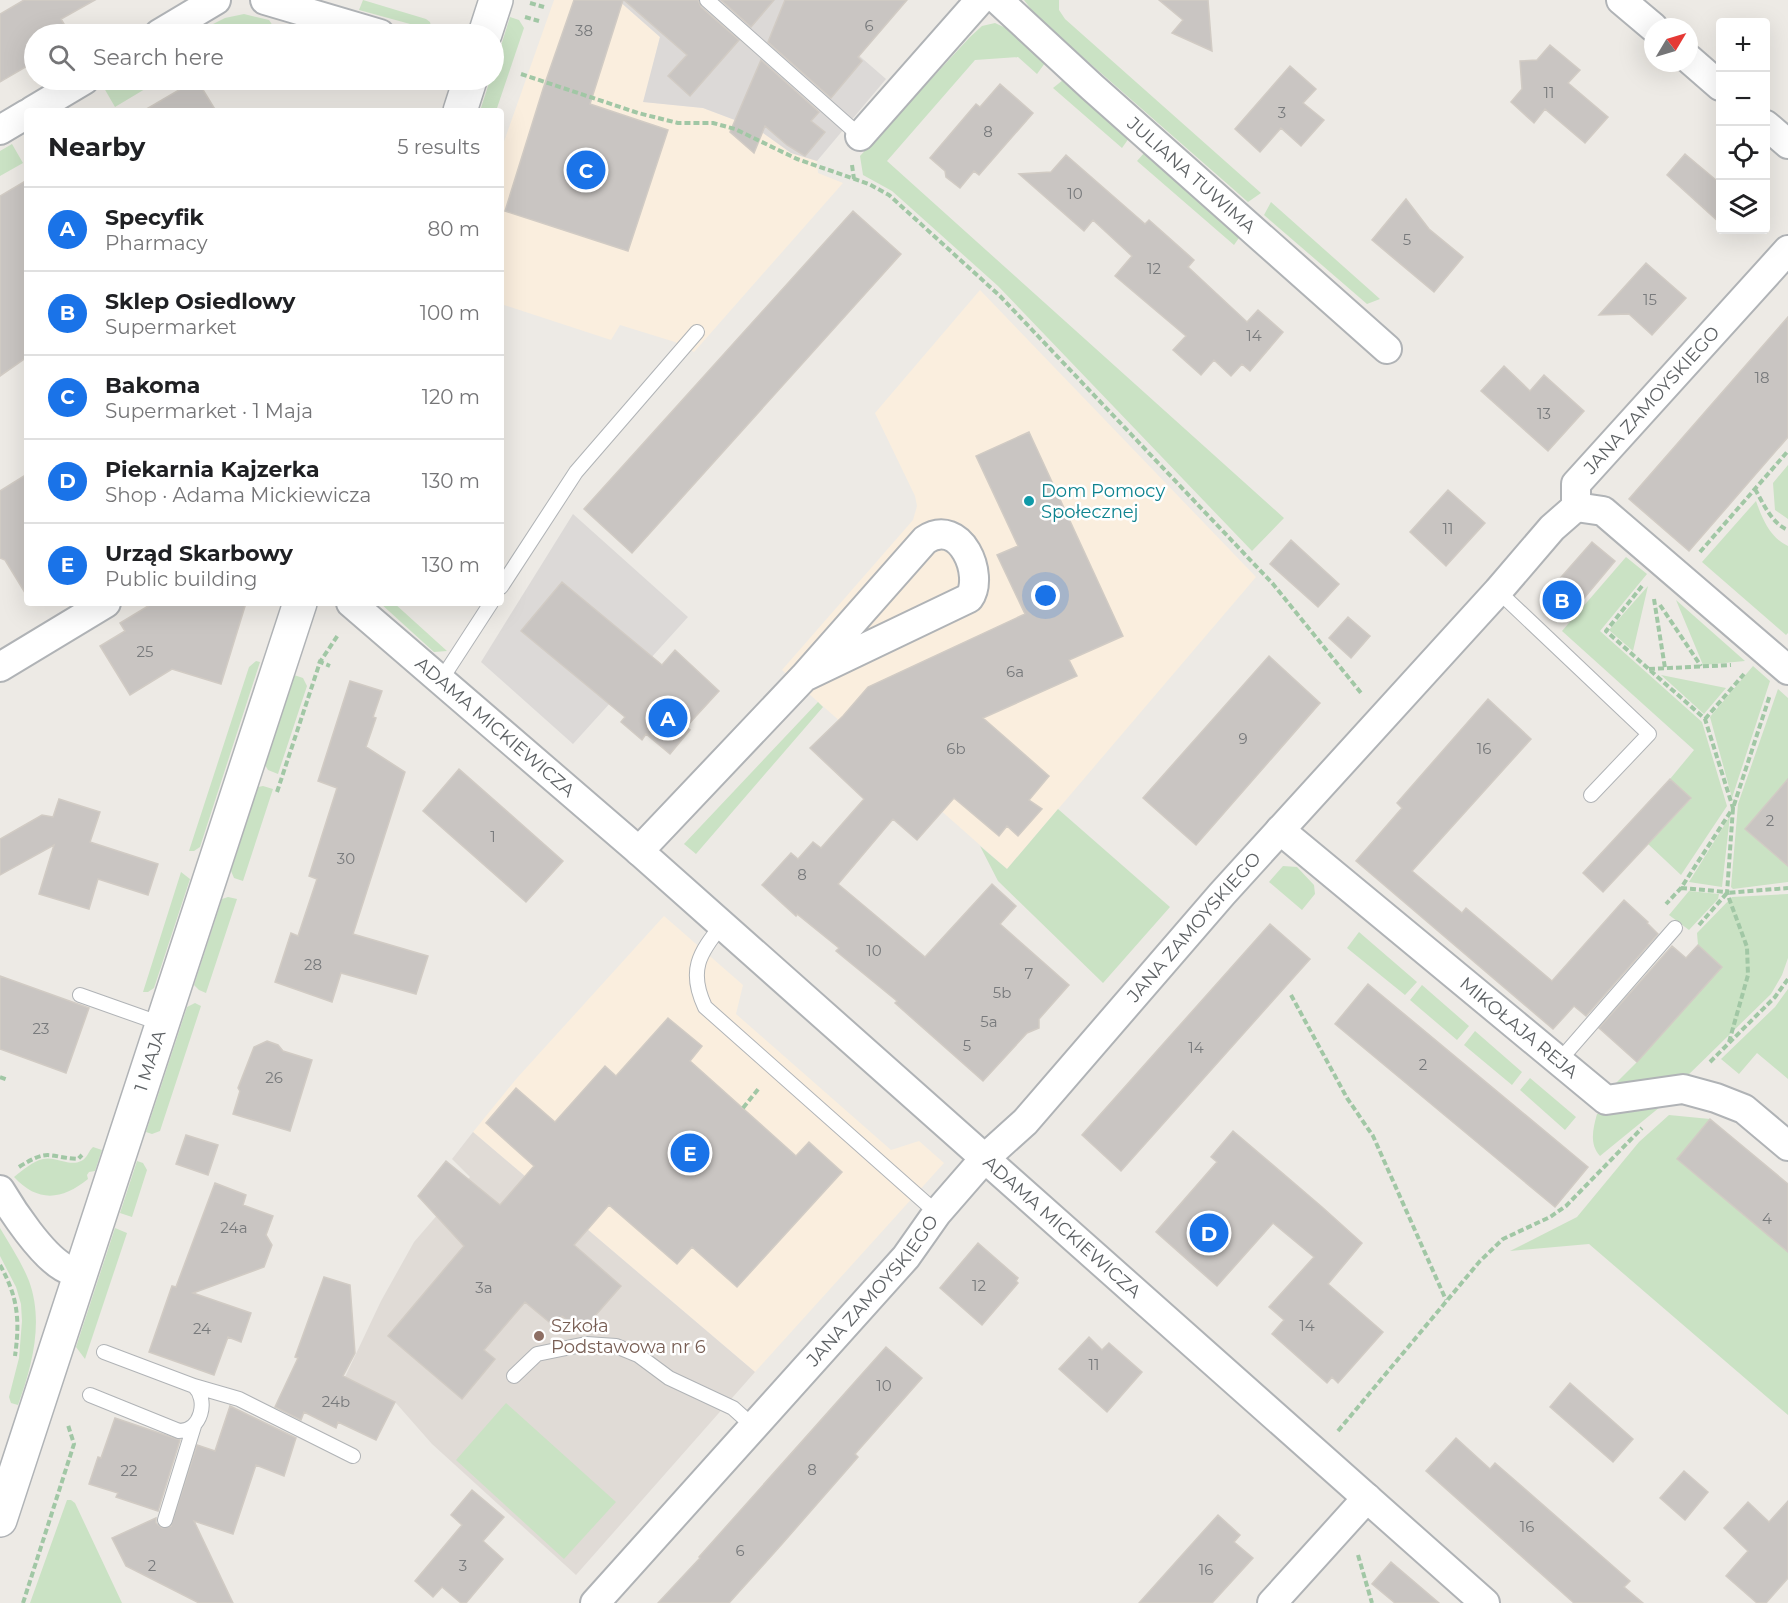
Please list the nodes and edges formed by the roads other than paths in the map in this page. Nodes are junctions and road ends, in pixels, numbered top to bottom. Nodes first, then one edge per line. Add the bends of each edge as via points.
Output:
1 (216, 0) edge
2 (265, 0) edge
3 (496, 0) edge
4 (707, 0) edge
5 (980, 0) edge
6 (998, 0) edge
7 (1621, 0) edge
8 (1644, 19) edge
9 (176, 24) edge
10 (346, 24) edge
11 (488, 24) edge
12 (1698, 66) edge
13 (1716, 82) edge
14 (67, 90) edge
15 (467, 90) edge
16 (37, 108) edge
17 (461, 108) edge
18 (24, 116) edge
19 (1767, 126) edge
20 (0, 130) edge
21 (860, 136) joint
22 (1788, 144) edge
23 (1788, 250) edge
24 (697, 332) dead end
25 (1387, 349) dead end
26 (1576, 507) junction
27 (504, 582) edge
28 (1498, 591) junction
29 (100, 606) edge
30 (299, 606) edge
31 (355, 606) edge
32 (489, 606) edge
33 (3, 659) edge
34 (804, 677) junction
35 (441, 680) junction
36 (1779, 681) edge
37 (1591, 795) dead end
38 (1280, 830) junction
39 (639, 851) junction
40 (722, 925) junction
41 (1675, 928) road end
42 (80, 995) dead end
43 (162, 1024) junction
44 (1559, 1061) junction
45 (1788, 1146) edge
46 (984, 1159) junction
47 (5, 1181) edge
48 (937, 1213) junction
49 (81, 1273) junction
50 (104, 1352) dead end
51 (514, 1376) dead end
52 (194, 1386) junction
53 (90, 1395) dead end
54 (194, 1426) junction
55 (753, 1426) junction
56 (353, 1456) dead end
57 (1367, 1498) junction
58 (0, 1520) edge
59 (165, 1520) dead end
60 (595, 1603) edge
61 (1272, 1603) edge
62 (1485, 1603) edge

1 - 9 street
2 - 10 street
3 - 11 street
4 - 21 lane
5 - 21 street
6 - 25 street, JULIANA TUWIMA
7 - 8 street
12 - 13 street
14 - 16 street
15 - 17 street
18 - 20 street
19 - 22 street
23 - 26 street, JANA ZAMOYSKIEGO via 1576,484
24 - 27 lane via 576,472
26 - 28 street, JANA ZAMOYSKIEGO via 1552,528
26 - 36 street via 1603,511
28 - 37 lane via 1649,734
28 - 38 street, JANA ZAMOYSKIEGO
29 - 33 street
30 - 43 street, 1 MAJA
31 - 35 street, ADAMA MICKIEWICZA
32 - 35 lane
34 - 34 street via 969,598 975,577 960,541 939,534 925,540
34 - 39 street
35 - 39 street, ADAMA MICKIEWICZA
38 - 44 street, MIKOŁAJA REJA
38 - 46 street, JANA ZAMOYSKIEGO via 1025,1122
39 - 40 street, ADAMA MICKIEWICZA
40 - 46 street, ADAMA MICKIEWICZA
40 - 48 lane via 699,961 696,976 705,1007
41 - 44 lane
42 - 43 lane
43 - 49 street, 1 MAJA
44 - 45 street, MIKOŁAJA REJA via 1606,1100 1683,1089 1744,1109
46 - 48 street, JANA ZAMOYSKIEGO
46 - 57 street, ADAMA MICKIEWICZA
47 - 49 street via 13,1211 63,1268
48 - 55 street, JANA ZAMOYSKIEGO via 906,1257
49 - 58 street, 1 MAJA
50 - 52 lane
51 - 55 lane via 537,1354 586,1344 616,1346 669,1378 733,1408
52 - 54 lane via 204,1402
52 - 56 lane via 239,1399
53 - 54 lane via 179,1431
54 - 59 lane
55 - 60 street, JANA ZAMOYSKIEGO
57 - 61 street
57 - 62 street, ADAMA MICKIEWICZA

